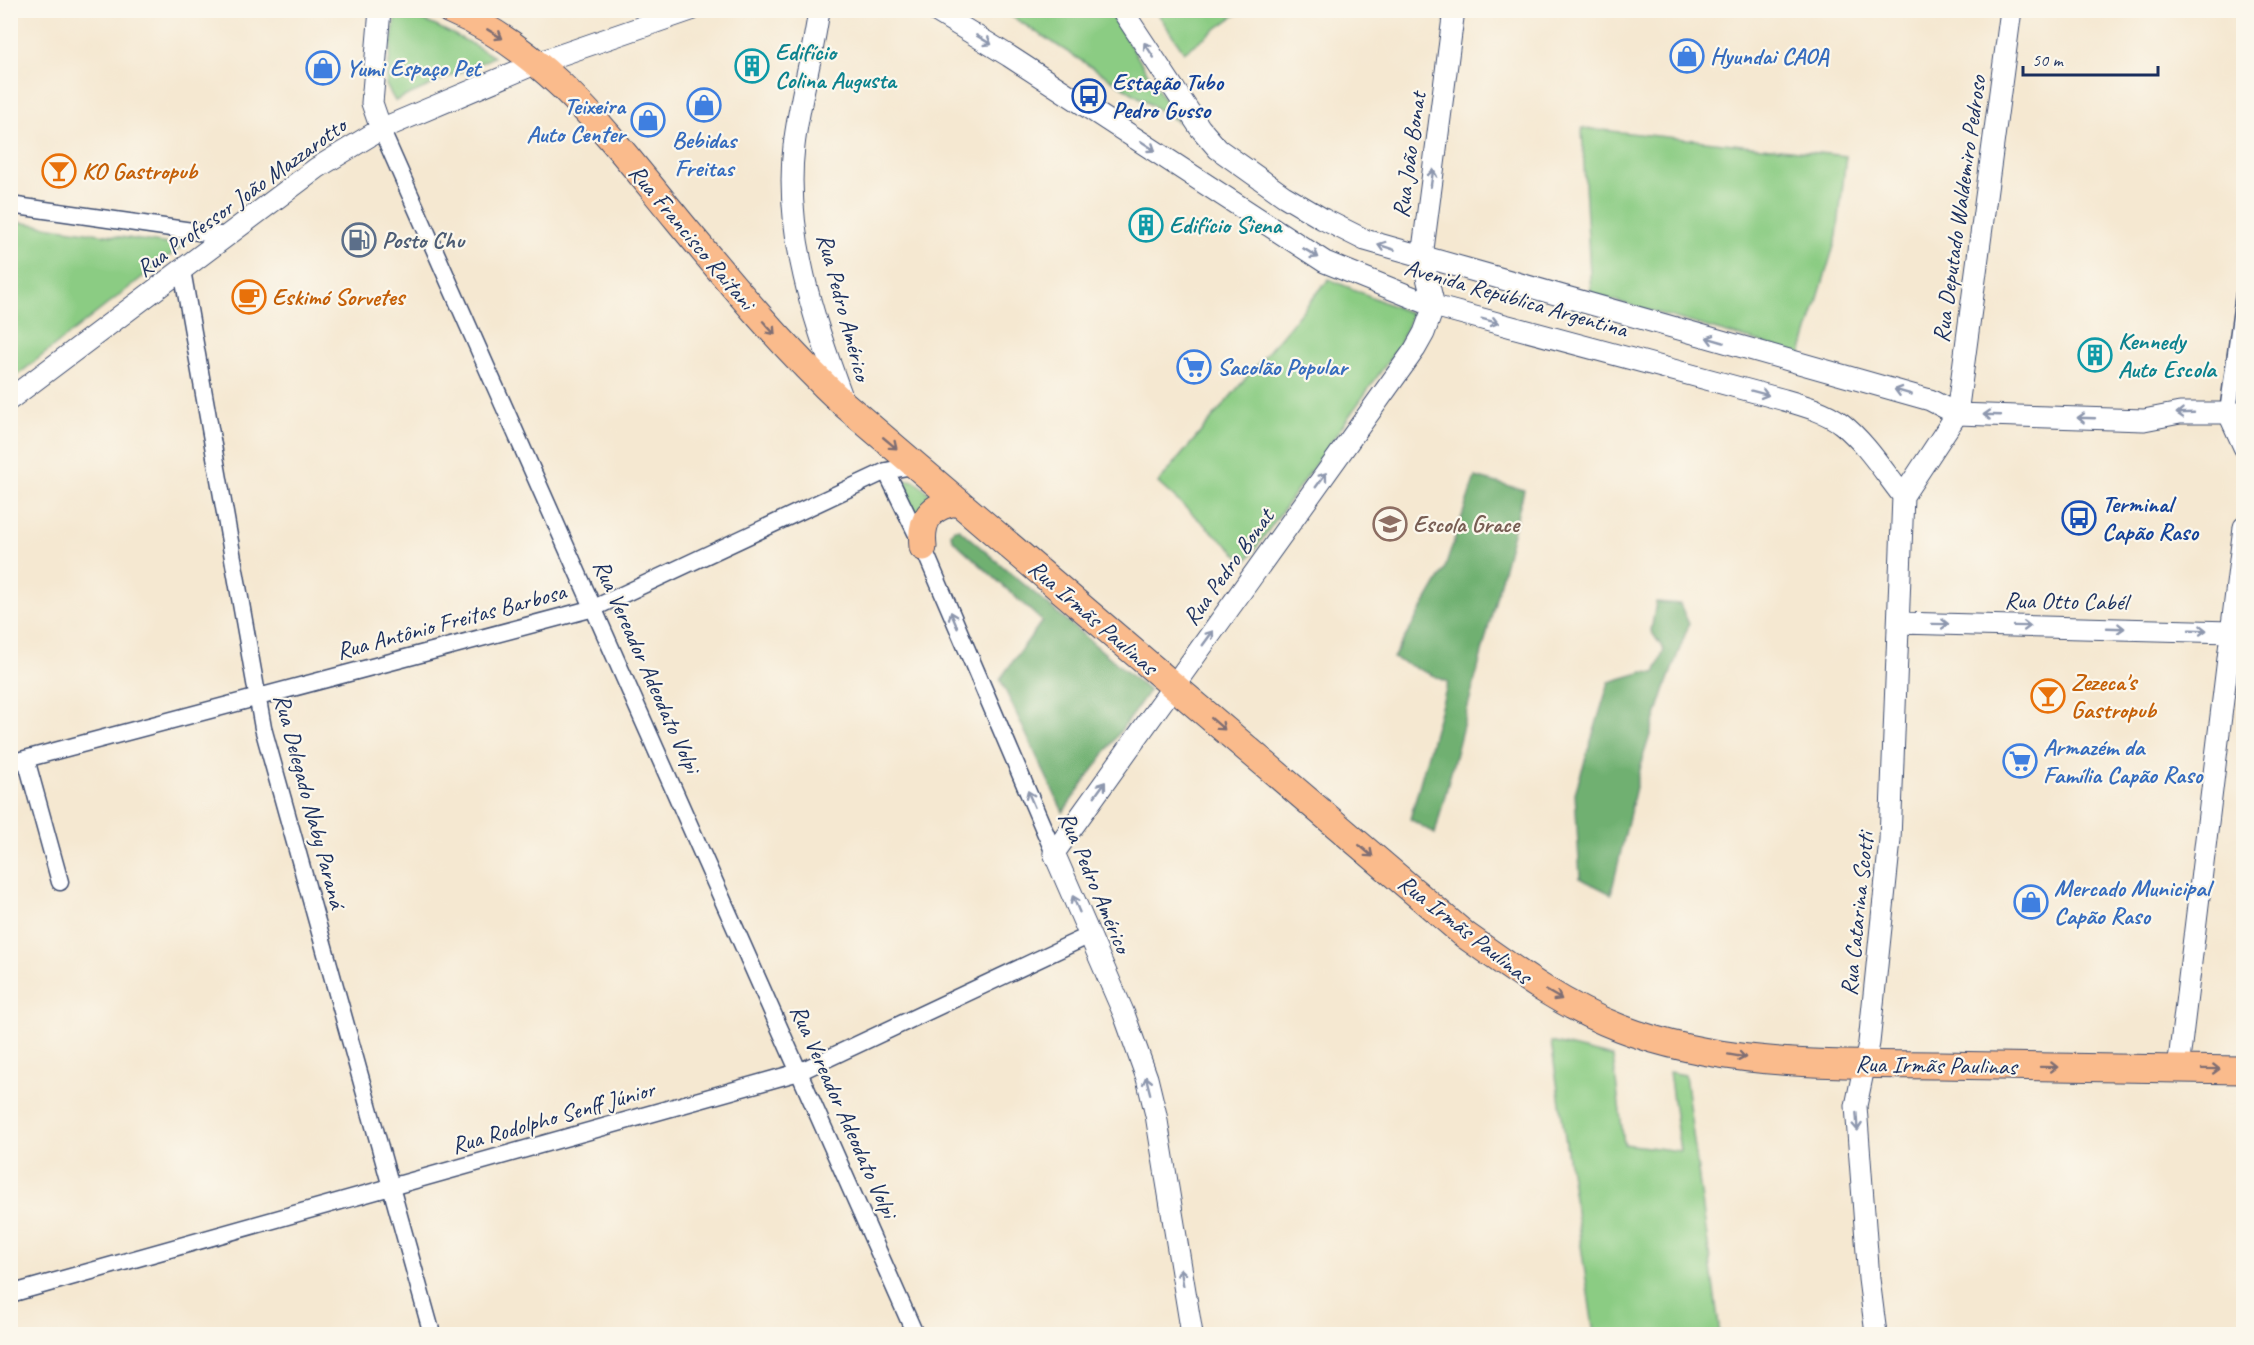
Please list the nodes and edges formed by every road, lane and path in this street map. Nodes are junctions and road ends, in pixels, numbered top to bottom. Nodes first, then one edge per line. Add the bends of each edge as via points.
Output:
1 (380, 10) edge
2 (450, 10) edge
3 (691, 10) edge
4 (934, 10) edge
5 (1122, 10) edge
6 (1454, 10) edge
7 (2011, 10) edge
8 (820, 12) edge
9 (537, 63) junction
10 (381, 129) junction
11 (10, 205) edge
12 (227, 236) junction
13 (1422, 257) junction
14 (182, 270) junction
15 (2244, 294) edge
16 (1434, 306) junction
17 (10, 399) edge
18 (846, 405) junction
19 (2236, 413) edge
20 (1957, 414) junction
21 (2244, 447) edge
22 (920, 468) junction
23 (886, 471) junction
24 (1903, 496) junction
25 (958, 502) junction
26 (2244, 527) edge
27 (923, 547) junction
28 (594, 608) junction
29 (1900, 623) junction
30 (2231, 632) junction
31 (1174, 686) junction
32 (257, 698) junction
33 (18, 761) edge
34 (1054, 853) junction
35 (60, 882) dead end
36 (1089, 935) junction
37 (1864, 1064) junction
38 (2178, 1069) junction
39 (2244, 1070) edge
40 (799, 1072) junction
41 (391, 1188) junction
42 (10, 1294) edge
43 (432, 1335) edge
44 (915, 1335) edge
45 (1192, 1335) edge
46 (1876, 1335) edge

1 - 10 street, Rua Vereador Adeodato Volpi via 372,103
2 -> 9 main road, Rua Francisco Raitani
3 - 9 street, Rua Professor João Mazzarotto
4 -> 16 street, Avenida República Argentina via 1309,253
13 -> 5 street, Avenida República Argentina via 1343,231 1218,150
13 -> 6 street, Rua João Bonat
7 - 20 street, Rua Deputado Waldemiro Pedroso
8 - 18 street, Rua Pedro Américo via 794,148 795,219 809,292
9 - 10 street, Rua Professor João Mazzarotto
9 -> 18 main road, Rua Francisco Raitani via 594,119 772,331
10 - 12 street, Rua Professor João Mazzarotto via 317,168
10 - 28 street, Rua Vereador Adeodato Volpi
11 - 12 street
12 - 14 street, Rua Professor João Mazzarotto
13 - 16 street, Rua João Bonat
20 -> 13 street, Avenida República Argentina via 1930,400
14 - 17 street, Rua Professor João Mazzarotto
14 - 32 street, Rua Delegado Naby Paraná
15 - 19 street
16 -> 24 street, Avenida República Argentina via 1826,414 1854,436
31 -> 16 street, Rua Pedro Bonat via 1415,349
18 -> 22 main road, Rua Irmãs Paulinas
19 -> 20 street, Avenida República Argentina via 2180,413 2144,420
19 - 21 street
20 - 24 street
22 - 23 street, Rua Antônio Freitas Barbosa
22 - 25 main road, Rua Irmãs Paulinas
23 - 27 street, Rua Pedro Américo
23 - 28 street, Rua Antônio Freitas Barbosa
24 - 29 street, Rua Catarina Scotti
25 - 27 main road via 933,510 925,521
25 - 31 main road, Rua Irmãs Paulinas
26 - 30 street
34 -> 27 street, Rua Pedro Américo
28 - 32 street, Rua Antônio Freitas Barbosa
28 - 40 street, Rua Vereador Adeodato Volpi
29 -> 30 street, Rua Otto Cabél
29 - 37 street, Rua Catarina Scotti via 1890,840
30 - 38 street
34 -> 31 street, Rua Pedro Bonat
31 -> 37 main road, Rua Irmãs Paulinas via 1464,935 1548,992 1620,1028 1700,1050 1748,1058
32 - 33 street, Rua Antônio Freitas Barbosa
32 - 41 street, Rua Delegado Naby Paraná
33 - 35 street
36 -> 34 street, Rua Pedro Américo
36 - 40 street, Rua Rodolpho Senff Júnior
45 -> 36 street, Rua Pedro Américo via 1147,1077
37 -> 38 main road, Rua Irmãs Paulinas
37 -> 46 street, Rua Catarina Scotti via 1856,1107
38 -> 39 main road, Rua Irmãs Paulinas
40 - 41 street, Rua Rodolpho Senff Júnior
40 - 44 street, Rua Vereador Adeodato Volpi
41 - 42 street, Rua Rodolpho Senff Júnior
41 - 43 street, Rua Delegado Naby Paraná

